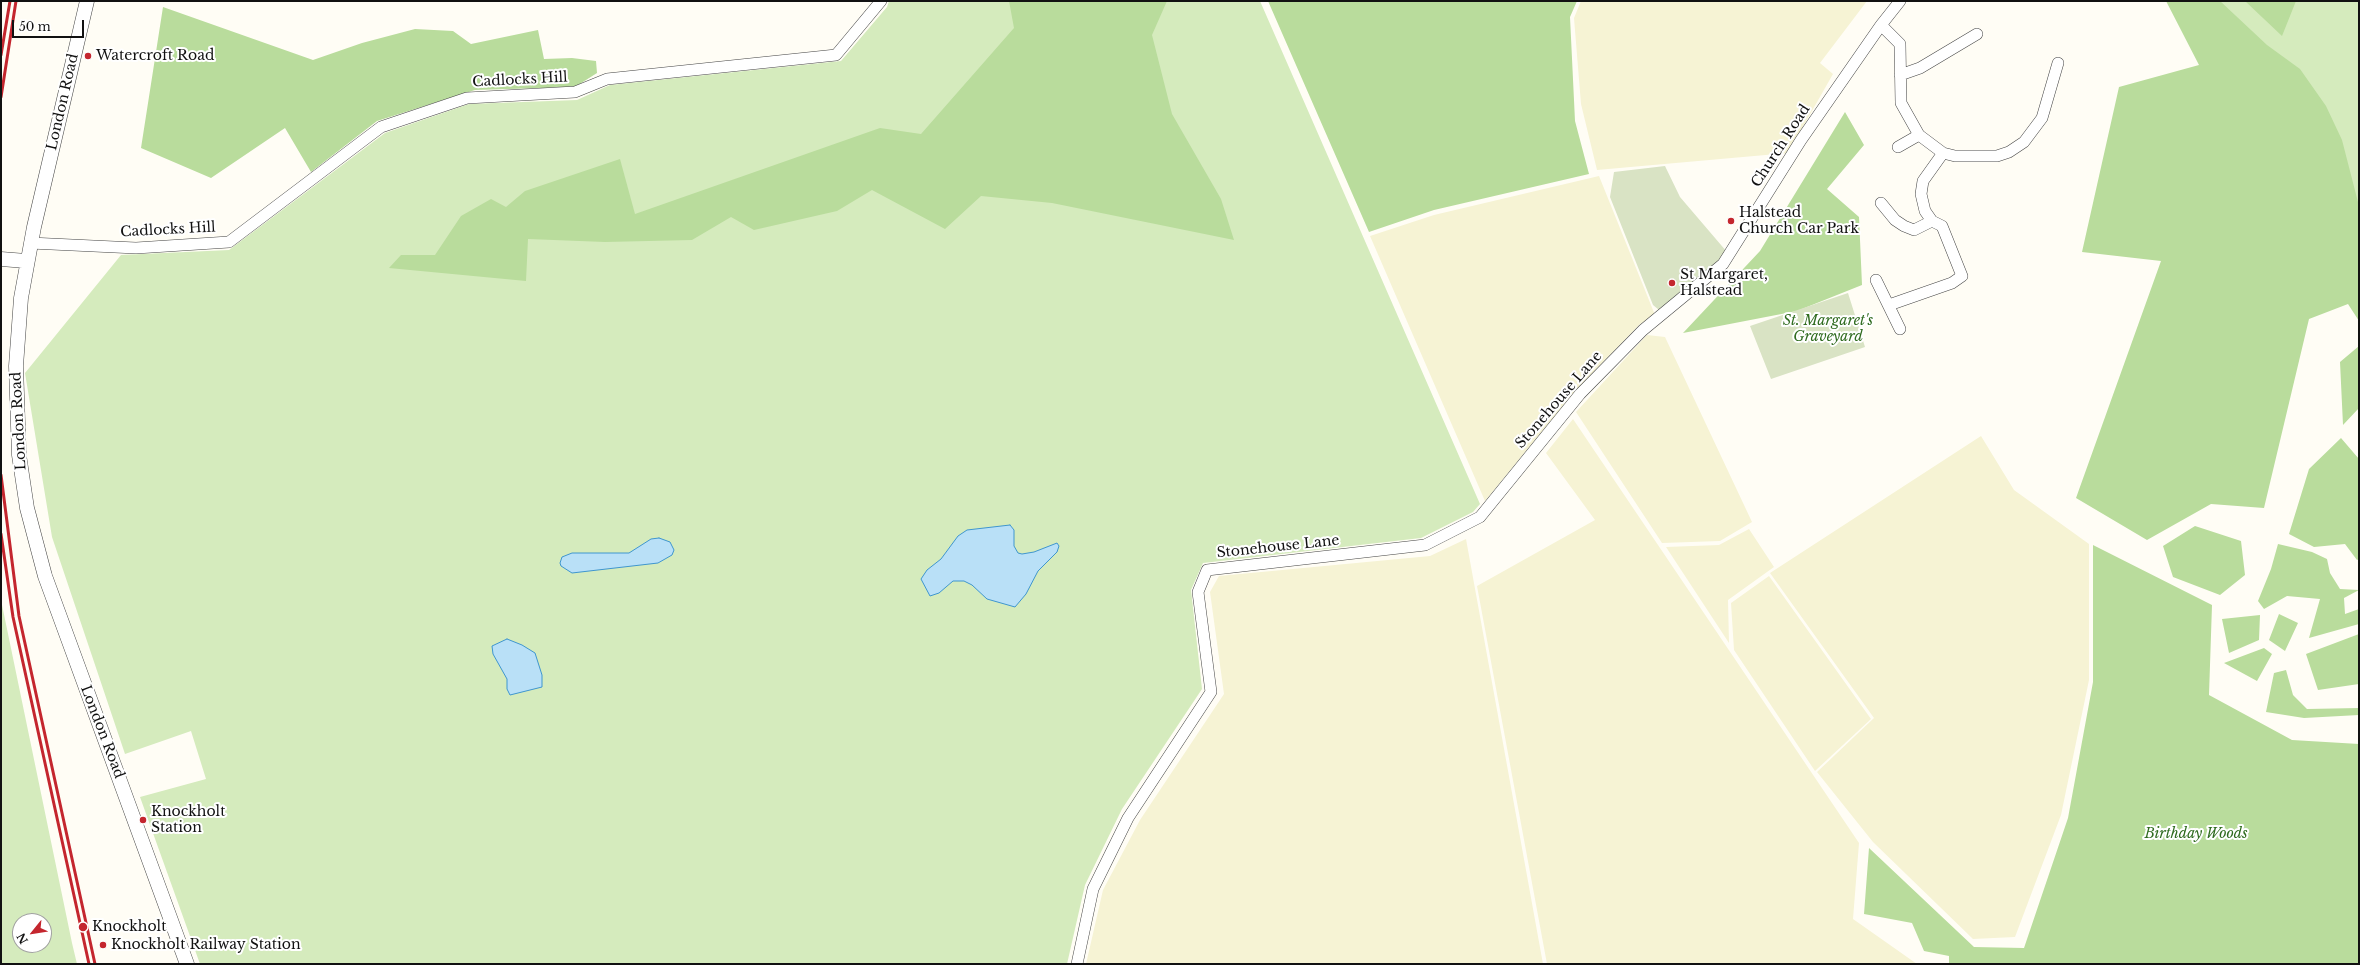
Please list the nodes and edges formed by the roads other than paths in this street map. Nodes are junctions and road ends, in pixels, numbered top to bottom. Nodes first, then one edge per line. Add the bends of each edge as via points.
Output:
1 (87, 1) edge
2 (881, 1) edge
3 (1900, 1) edge
4 (1881, 25) junction
5 (1977, 34) dead end
6 (2058, 63) dead end
7 (1900, 75) junction
8 (1919, 135) junction
9 (1898, 147) dead end
10 (1943, 153) junction
11 (1881, 203) dead end
12 (1932, 221) junction
13 (30, 243) junction
14 (1, 259) edge
15 (26, 261) junction
16 (1876, 280) dead end
17 (1889, 305) junction
18 (1900, 329) dead end
19 (1643, 330) joint
20 (187, 964) edge
21 (1077, 964) edge

1 - 13 street, London Road
2 - 13 street, Cadlocks Hill via 836,55 607,79 575,92 467,98 381,127 229,242 136,248
3 - 4 street, Church Road
4 - 7 street via 1900,44
4 - 19 street, Church Road via 1801,140 1723,264
5 - 7 street via 1920,68
6 - 10 street via 2042,118 2024,142 1997,156 1955,156
7 - 8 street via 1901,103
8 - 9 street
8 - 10 street
10 - 12 street via 1923,181 1921,194 1925,211
11 - 12 street via 1895,220 1914,230
12 - 17 street via 1942,226 1962,276 1952,283
13 - 15 street, London Road
14 - 15 street
15 - 20 street, London Road via 17,336 16,402 19,455 27,508 56,608
16 - 17 street
17 - 18 street
19 - 21 street, Stonehouse Lane via 1580,394 1480,517 1425,545 1207,570 1198,592 1211,692 1128,818 1110,854 1093,890

